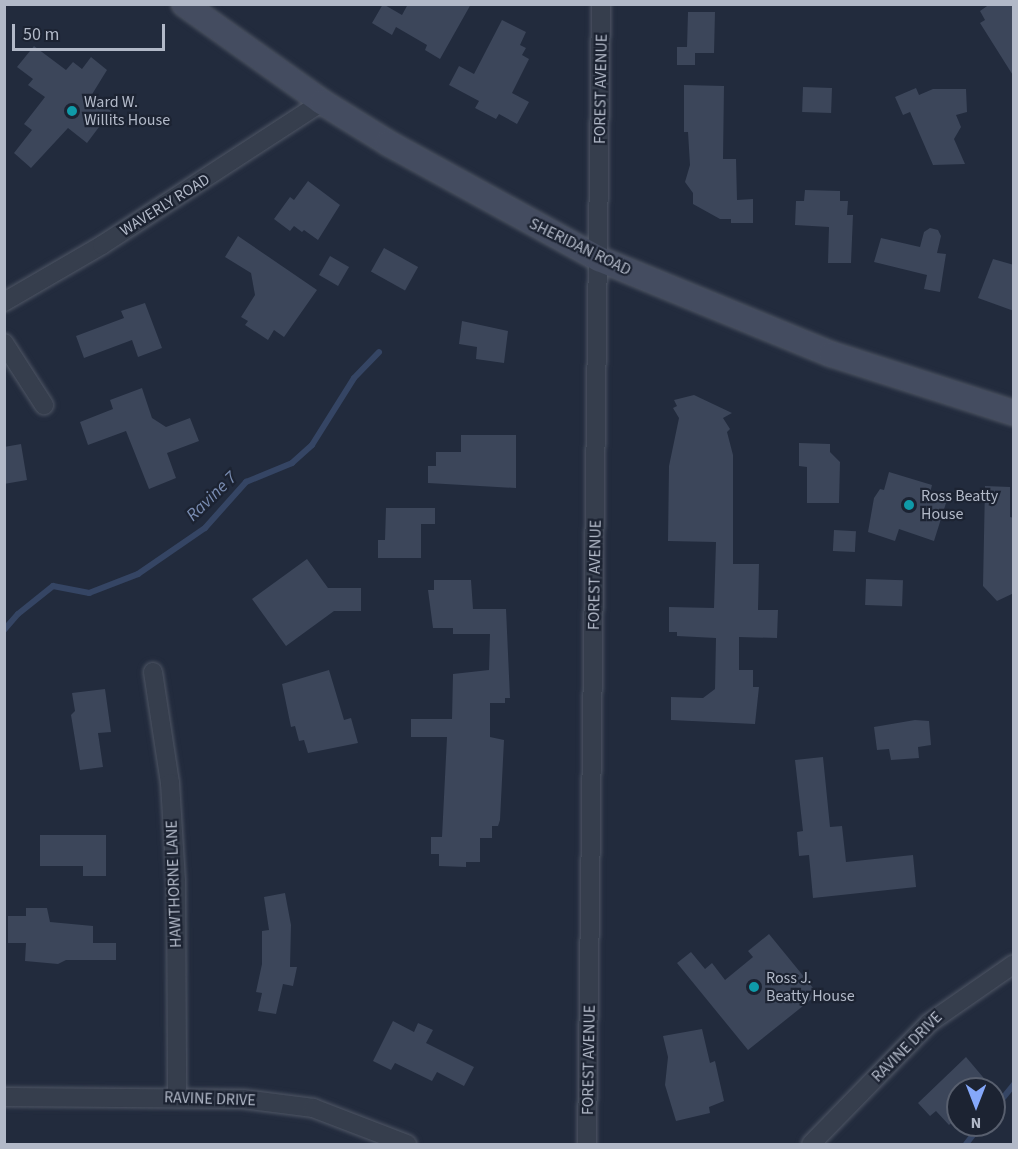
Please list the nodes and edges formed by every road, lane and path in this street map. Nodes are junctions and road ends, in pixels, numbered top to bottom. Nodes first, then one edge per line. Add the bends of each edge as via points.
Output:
1 (184, 4) edge
2 (602, 4) edge
3 (322, 102) junction
4 (599, 259) junction
5 (4, 302) edge
6 (4, 343) edge
7 (44, 405) dead end
8 (1014, 412) edge
9 (153, 672) dead end
10 (1014, 964) edge
11 (4, 1097) edge
12 (177, 1097) junction
13 (407, 1144) edge
14 (588, 1144) edge
15 (811, 1144) edge

1 - 3 street, SHERIDAN ROAD
2 - 4 street, FOREST AVENUE
3 - 4 street, SHERIDAN ROAD via 492,202
3 - 5 street, WAVERLY ROAD via 102,245
4 - 8 street, SHERIDAN ROAD via 831,354
4 - 14 street, FOREST AVENUE
6 - 7 street
9 - 12 street, HAWTHORNE LANE via 170,783 176,881
10 - 15 street, RAVINE DRIVE via 928,1023 851,1108
11 - 12 street, RAVINE DRIVE
12 - 13 street, RAVINE DRIVE via 243,1099 313,1108

